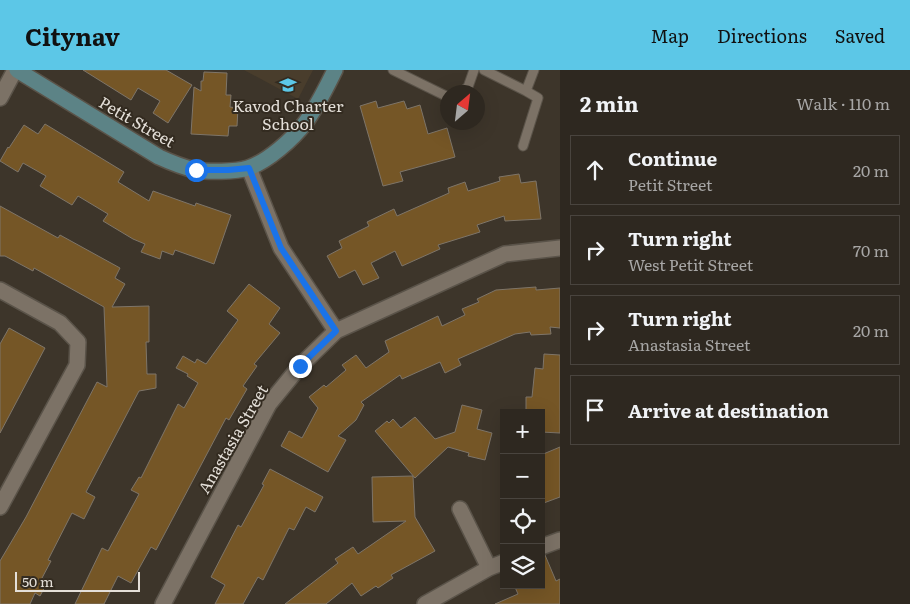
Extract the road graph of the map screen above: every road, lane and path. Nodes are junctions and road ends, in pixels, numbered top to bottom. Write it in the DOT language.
graph roads {
  1 [pos="16,70"];
  2 [pos="335,70"];
  3 [pos="393,70"];
  4 [pos="474,70"];
  5 [pos="484,70"];
  6 [pos="534,70"];
  7 [pos="469,85"];
  8 [pos="526,92"];
  9 [pos="440,93"];
  10 [pos="0,98"];
  11 [pos="524,146"];
  12 [pos="249,168"];
  13 [pos="560,248"];
  14 [pos="0,290"];
  15 [pos="336,331"];
  16 [pos="0,507"];
  17 [pos="460,509"];
  18 [pos="560,540"];
  19 [pos="545,546"];
  20 [pos="500,564"];
  21 [pos="489,568"];
  22 [pos="163,604"];
  23 [pos="425,604"];
  1 -- 10 [label="street"];
  1 -- 12 [label="street, Petit Street"];
  2 -- 12 [label="street"];
  3 -- 9 [label="lane"];
  4 -- 7 [label="lane"];
  5 -- 8 [label="lane"];
  6 -- 8 [label="lane"];
  8 -- 11 [label="lane"];
  12 -- 15 [label="street"];
  13 -- 15 [label="street, Anastasia Street"];
  14 -- 16 [label="street"];
  15 -- 22 [label="street, Anastasia Street"];
  17 -- 21 [label="street"];
  18 -- 19 [label="street"];
  20 -- 21 [label="street"];
  21 -- 23 [label="street"];
}
